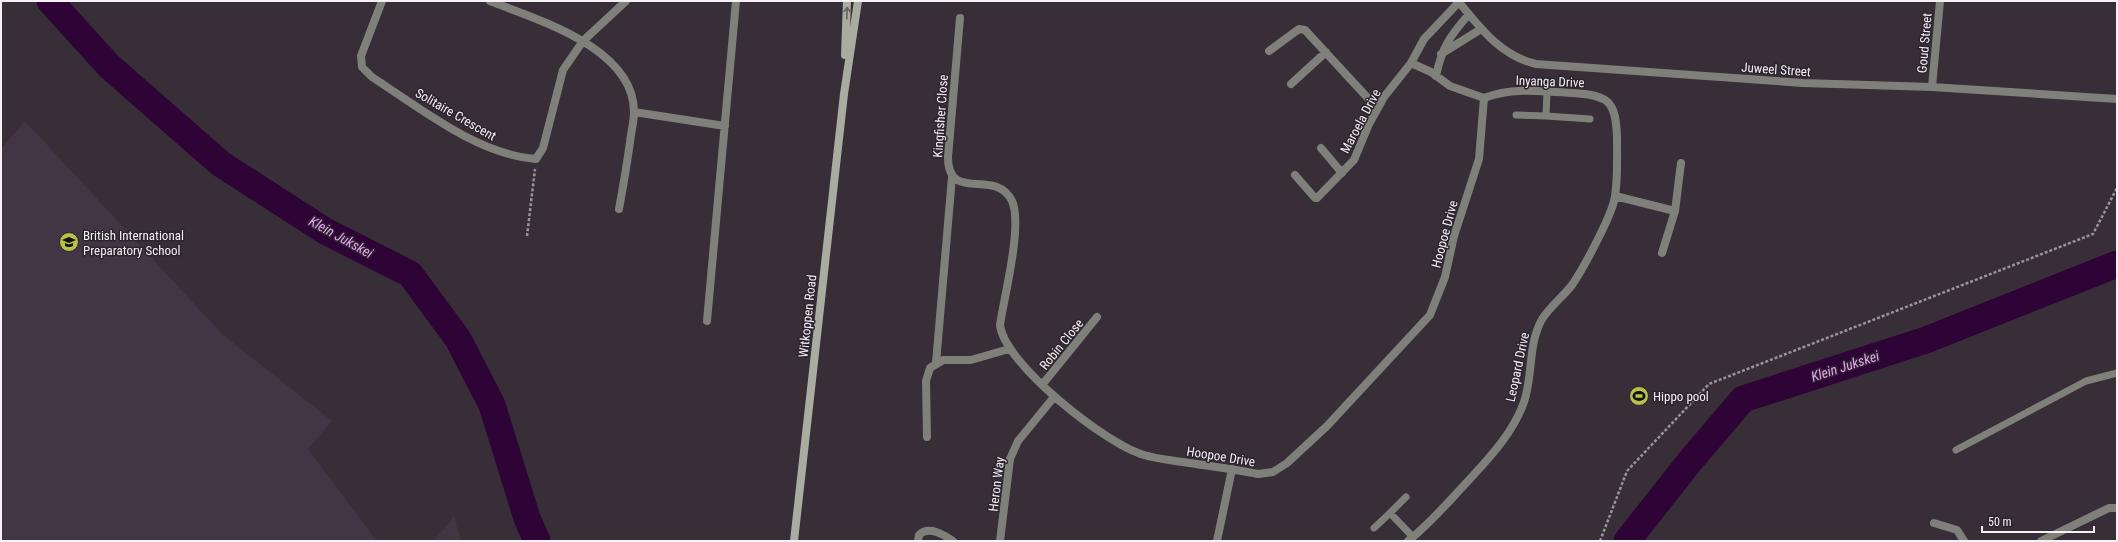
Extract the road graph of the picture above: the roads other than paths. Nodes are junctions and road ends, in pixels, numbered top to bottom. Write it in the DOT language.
graph roads {
  1 [pos="382,1"];
  2 [pos="490,1"];
  3 [pos="626,1"];
  4 [pos="736,1"];
  5 [pos="847,1"];
  6 [pos="858,1"];
  7 [pos="1940,1"];
  8 [pos="1458,2"];
  9 [pos="499,3"];
  10 [pos="1469,14"];
  11 [pos="960,18"];
  12 [pos="1481,29"];
  13 [pos="583,41"];
  14 [pos="1269,51"];
  15 [pos="1326,52"];
  16 [pos="1440,54"];
  17 [pos="1411,63"];
  18 [pos="1436,76"];
  19 [pos="1291,84"];
  20 [pos="1932,87"];
  21 [pos="1547,92"];
  22 [pos="844,94"];
  23 [pos="1484,98"];
  24 [pos="2117,99"];
  25 [pos="1613,107"];
  26 [pos="1377,108"];
  27 [pos="634,112"];
  28 [pos="1516,115"];
  29 [pos="1546,116"];
  30 [pos="1590,119"];
  31 [pos="725,126"];
  32 [pos="1321,148"];
  33 [pos="1681,164"];
  34 [pos="1342,173"];
  35 [pos="1295,175"];
  36 [pos="952,177"];
  37 [pos="1615,196"];
  38 [pos="619,209"];
  39 [pos="1675,211"];
  40 [pos="1662,253"];
  41 [pos="1098,318"];
  42 [pos="707,321"];
  43 [pos="1009,349"];
  44 [pos="936,363"];
  45 [pos="2117,373"];
  46 [pos="1042,385"];
  47 [pos="1054,397"];
  48 [pos="927,437"];
  49 [pos="1956,450"];
  50 [pos="1232,469"];
  51 [pos="1406,497"];
  52 [pos="2117,508"];
  53 [pos="1390,513"];
  54 [pos="1934,523"];
  55 [pos="1374,528"];
  56 [pos="1411,539"];
  57 [pos="794,541"];
  58 [pos="918,541"];
  59 [pos="953,541"];
  60 [pos="1000,541"];
  61 [pos="1217,541"];
  62 [pos="1964,541"];
  63 [pos="2041,541"];
  1 -- 13 [label="street, Solitaire Crescent"];
  2 -- 9 [label="street"];
  3 -- 13 [label="street"];
  4 -- 31 [label="street"];
  22 -- 5 [label="main road, Witkoppen Road, one-way"];
  6 -- 22 [label="main road, Witkoppen Road"];
  7 -- 20 [label="street, Goud Street"];
  8 -- 10 [label="street, Juweel Street"];
  8 -- 17 [label="street, Maroela Drive"];
  9 -- 13 [label="street"];
  10 -- 12 [label="street, Juweel Street"];
  10 -- 16 [label="street"];
  11 -- 36 [label="street, Kingfisher Close"];
  12 -- 16 [label="street"];
  12 -- 20 [label="street, Juweel Street"];
  13 -- 27 [label="street"];
  14 -- 15 [label="street"];
  15 -- 19 [label="street"];
  15 -- 26 [label="street"];
  16 -- 18 [label="street"];
  17 -- 18 [label="street"];
  17 -- 26 [label="street, Maroela Drive"];
  18 -- 23 [label="street"];
  20 -- 24 [label="street, Juweel Street"];
  21 -- 23 [label="street, Inyanga Drive"];
  21 -- 25 [label="street, Inyanga Drive"];
  21 -- 29 [label="lane"];
  22 -- 57 [label="main road, Witkoppen Road"];
  23 -- 50 [label="street, Hoopoe Drive"];
  25 -- 37 [label="street, Leopard Drive"];
  26 -- 34 [label="street, Maroela Drive"];
  27 -- 31 [label="street"];
  27 -- 38 [label="street"];
  28 -- 29 [label="lane"];
  29 -- 30 [label="lane"];
  31 -- 42 [label="street"];
  32 -- 34 [label="street"];
  33 -- 39 [label="street"];
  34 -- 35 [label="street, Maroela Drive"];
  36 -- 43 [label="street, Hoopoe Drive"];
  36 -- 44 [label="street, Kingfisher Close"];
  37 -- 39 [label="street"];
  37 -- 56 [label="street, Leopard Drive"];
  39 -- 40 [label="street"];
  41 -- 46 [label="street, Robin Close"];
  43 -- 44 [label="street"];
  43 -- 46 [label="street, Hoopoe Drive"];
  44 -- 48 [label="street"];
  45 -- 49 [label="lane"];
  46 -- 47 [label="street, Hoopoe Drive"];
  47 -- 50 [label="street, Hoopoe Drive"];
  47 -- 60 [label="street, Heron Way"];
  50 -- 61 [label="street"];
  51 -- 53 [label="lane"];
  52 -- 63 [label="street"];
  53 -- 55 [label="lane"];
  53 -- 56 [label="lane"];
  54 -- 62 [label="street"];
  58 -- 59 [label="street"];
}
